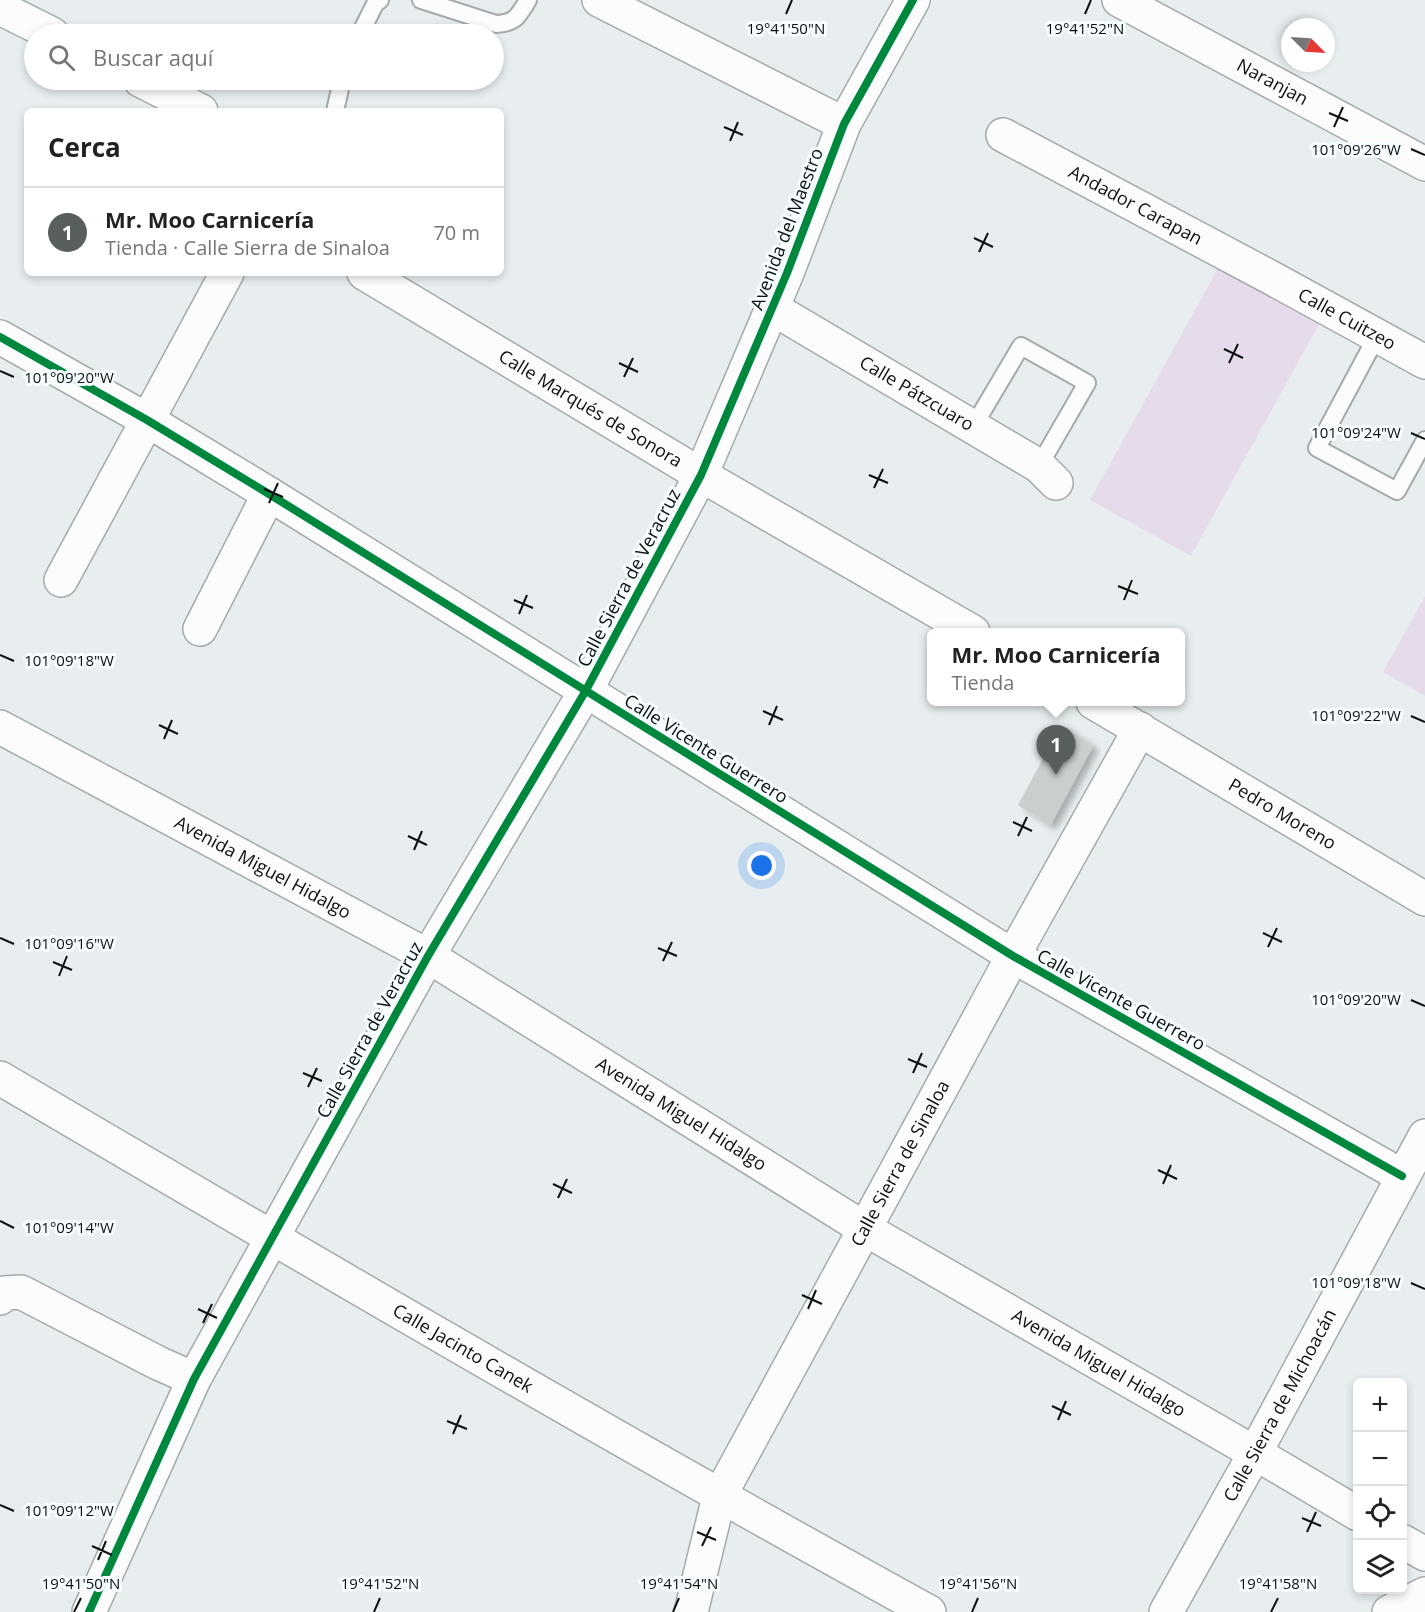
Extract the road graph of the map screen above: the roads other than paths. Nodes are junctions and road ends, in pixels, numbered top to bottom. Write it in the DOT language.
graph roads {
  1 [pos="380,0"];
  2 [pos="421,0"];
  3 [pos="528,0"];
  4 [pos="599,0"];
  5 [pos="913,0"];
  6 [pos="1119,0"];
  7 [pos="0,8"];
  8 [pos="32,24"];
  9 [pos="365,24"];
  10 [pos="160,90"];
  11 [pos="340,90"];
  12 [pos="195,108"];
  13 [pos="336,108"];
  14 [pos="844,124"];
  15 [pos="1003,135"];
  16 [pos="1425,164"];
  17 [pos="225,276"];
  18 [pos="369,276"];
  19 [pos="1268,276"];
  20 [pos="772,308"];
  21 [pos="1377,336"];
  22 [pos="0,337"];
  23 [pos="1425,362"];
  24 [pos="147,420"];
  25 [pos="973,427"];
  26 [pos="1425,440"];
  27 [pos="1047,475"];
  28 [pos="701,476"];
  29 [pos="269,494"];
  30 [pos="62,580"];
  31 [pos="964,628"];
  32 [pos="200,629"];
  33 [pos="585,692"];
  34 [pos="1100,706"];
  35 [pos="0,728"];
  36 [pos="1140,729"];
  37 [pos="1425,899"];
  38 [pos="428,956"];
  39 [pos="1013,956"];
  40 [pos="0,1078"];
  41 [pos="1425,1136"];
  42 [pos="1402,1176"];
  43 [pos="865,1229"];
  44 [pos="272,1238"];
  45 [pos="0,1298"];
  46 [pos="194,1379"];
  47 [pos="1255,1453"];
  48 [pos="719,1497"];
  49 [pos="1353,1511"];
  50 [pos="1407,1544"];
  51 [pos="1425,1554"];
  52 [pos="1425,1594"];
  53 [pos="89,1612"];
  54 [pos="691,1612"];
  55 [pos="928,1612"];
  56 [pos="1166,1612"];
  57 [pos="1389,1612"];
  1 -- 9 [label="lane"];
  2 -- 3 [label="lane"];
  4 -- 14 [label="street"];
  5 -- 14 [label="street, Avenida del Maestro"];
  6 -- 16 [label="street, Naranjan"];
  7 -- 8 [label="street"];
  10 -- 12 [label="street"];
  11 -- 13 [label="lane"];
  14 -- 20 [label="street, Avenida del Maestro"];
  15 -- 19 [label="street, Andador Carapan"];
  17 -- 24 [label="street"];
  18 -- 28 [label="street, Calle Marqués de Sonora"];
  19 -- 21 [label="street, Calle Cuitzeo"];
  20 -- 25 [label="street, Calle Pátzcuaro"];
  20 -- 28 [label="street, Avenida del Maestro"];
  21 -- 23 [label="street, Calle Cuitzeo"];
  21 -- 26 [label="lane"];
  22 -- 24 [label="street, Calle Vicente Guerrero"];
  24 -- 29 [label="street, Calle Vicente Guerrero"];
  24 -- 30 [label="street"];
  25 -- 27 [label="street, Calle Pátzcuaro"];
  25 -- 27 [label="lane"];
  28 -- 31 [label="street, Calle Marqués de Sonora"];
  28 -- 33 [label="street, Calle Sierra de Veracruz"];
  29 -- 32 [label="street"];
  29 -- 33 [label="street, Calle Vicente Guerrero"];
  33 -- 38 [label="street, Calle Sierra de Veracruz"];
  33 -- 39 [label="street, Calle Vicente Guerrero"];
  34 -- 36 [label="street"];
  35 -- 38 [label="street, Avenida Miguel Hidalgo"];
  36 -- 37 [label="street, Pedro Moreno"];
  36 -- 39 [label="street, Calle Sierra de Sinaloa"];
  38 -- 43 [label="street, Avenida Miguel Hidalgo"];
  38 -- 44 [label="street, Calle Sierra de Veracruz"];
  39 -- 42 [label="street, Calle Vicente Guerrero"];
  39 -- 43 [label="street, Calle Sierra de Sinaloa"];
  40 -- 44 [label="street, Calle Jacinto Canek"];
  41 -- 42 [label="street, Calle Sierra de Michoacán"];
  42 -- 47 [label="street, Calle Sierra de Michoacán"];
  43 -- 47 [label="street, Avenida Miguel Hidalgo"];
  43 -- 48 [label="street, Calle Sierra de Sinaloa"];
  44 -- 46 [label="street, Calle Sierra de Veracruz"];
  44 -- 48 [label="street, Calle Jacinto Canek"];
  45 -- 46 [label="street"];
  46 -- 53 [label="street, Calle Sierra de Veracruz"];
  47 -- 49 [label="street, Avenida Miguel Hidalgo"];
  47 -- 56 [label="street, Calle Sierra de Michoacán"];
  48 -- 54 [label="street, Calle Sierra de Sinaloa"];
  48 -- 55 [label="street, Calle Jacinto Canek"];
  50 -- 51 [label="street"];
  52 -- 57 [label="street"];
}
